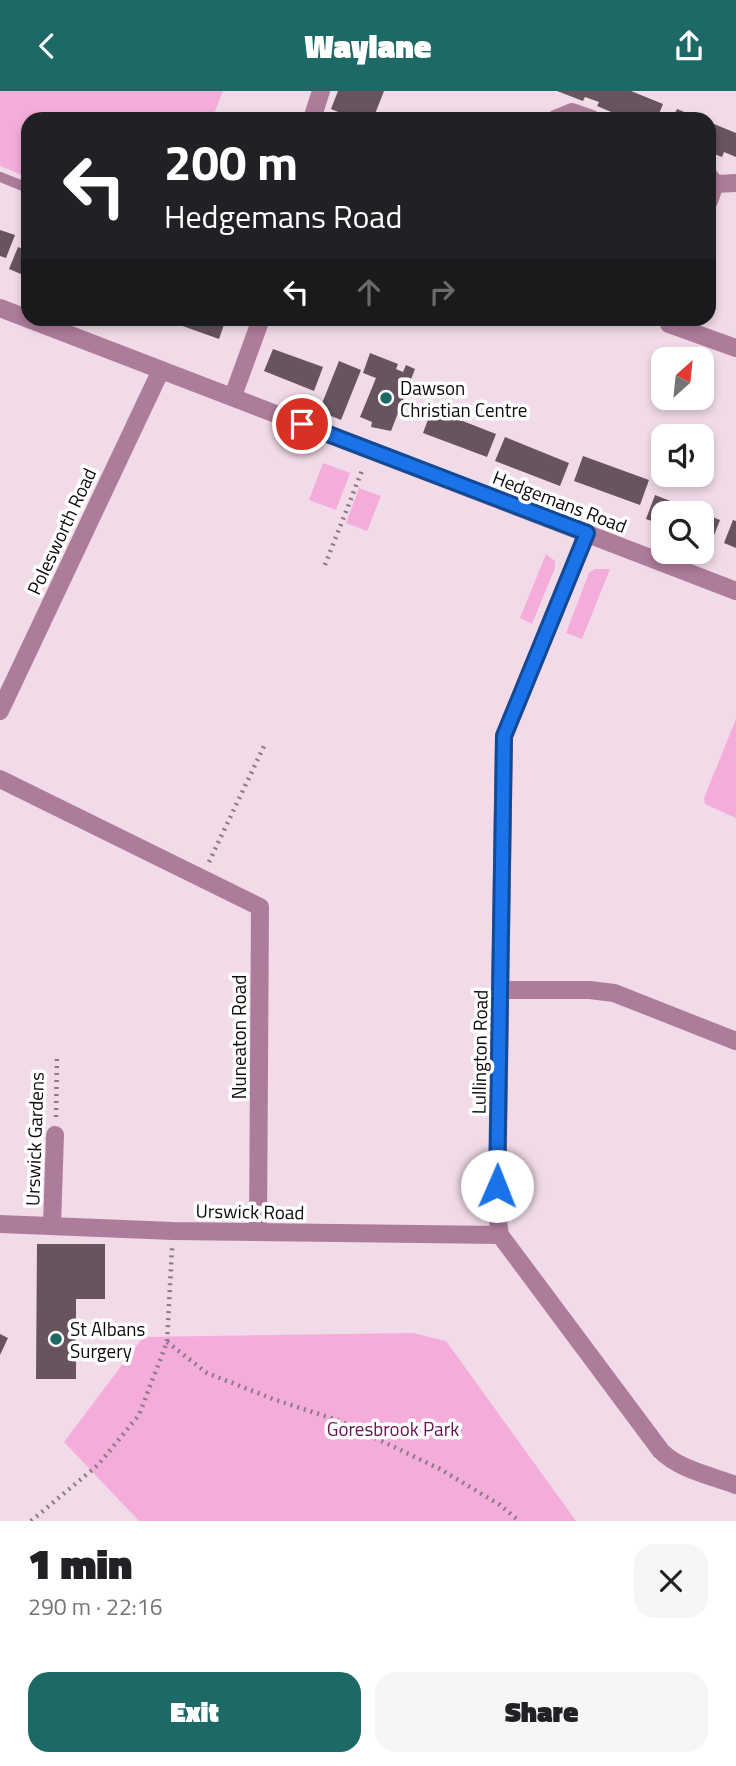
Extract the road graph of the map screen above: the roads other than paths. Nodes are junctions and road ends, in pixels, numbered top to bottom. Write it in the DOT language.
graph roads {
  1 [pos="321,91"];
  2 [pos="314,112"];
  3 [pos="0,177"];
  4 [pos="736,183"];
  5 [pos="21,185"];
  6 [pos="716,186"];
  7 [pos="0,308"];
  8 [pos="21,316"];
  9 [pos="47,326"];
  10 [pos="258,326"];
  11 [pos="675,326"];
  12 [pos="736,348"];
  13 [pos="160,369"];
  14 [pos="233,396"];
  15 [pos="587,533"];
  16 [pos="736,591"];
  17 [pos="0,711"];
  18 [pos="0,779"];
  19 [pos="502,990"];
  20 [pos="736,1041"];
  21 [pos="55,1135"];
  22 [pos="0,1224"];
  23 [pos="52,1225"];
  24 [pos="258,1232"];
  25 [pos="500,1235"];
  26 [pos="736,1485"];
  1 -- 2 [label="street"];
  3 -- 5 [label="lane"];
  4 -- 6 [label="street"];
  7 -- 8 [label="street, Hedgemans Road"];
  9 -- 13 [label="street, Hedgemans Road"];
  10 -- 14 [label="street"];
  11 -- 12 [label="street"];
  13 -- 14 [label="street, Hedgemans Road"];
  13 -- 17 [label="street, Polesworth Road"];
  14 -- 15 [label="street, Hedgemans Road"];
  15 -- 16 [label="street, Hedgemans Road"];
  15 -- 19 [label="street, Lullington Road"];
  18 -- 24 [label="street, Nuneaton Road"];
  19 -- 20 [label="street"];
  19 -- 25 [label="street, Lullington Road"];
  21 -- 23 [label="street, Urswick Gardens"];
  22 -- 23 [label="street, Urswick Road"];
  23 -- 24 [label="street, Urswick Road"];
  24 -- 25 [label="street, Urswick Road"];
  25 -- 26 [label="street"];
}
